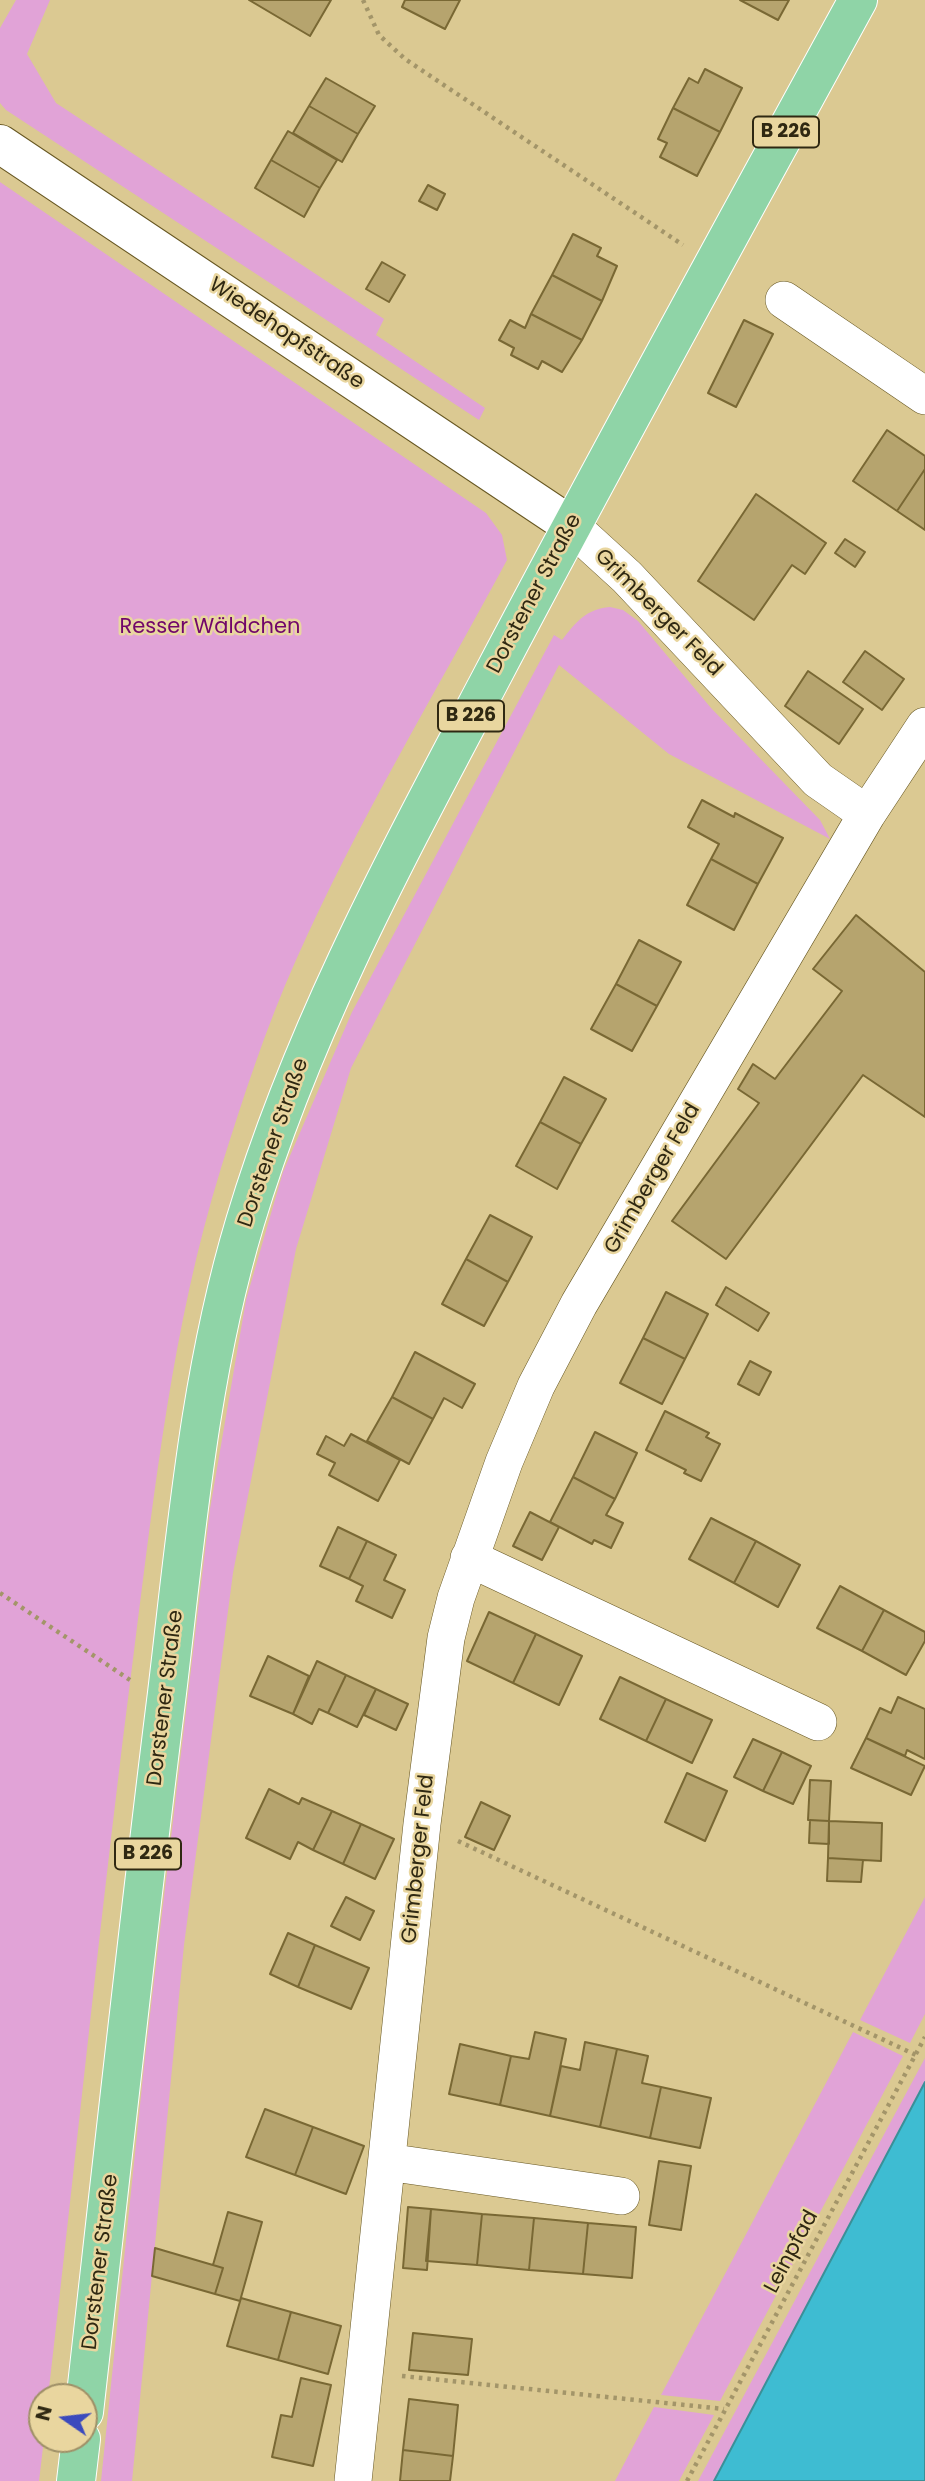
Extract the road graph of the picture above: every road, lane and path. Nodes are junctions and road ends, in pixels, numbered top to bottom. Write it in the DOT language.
graph roads {
  1 [pos="363,0"];
  2 [pos="858,0"];
  3 [pos="0,144"];
  4 [pos="713,264"];
  5 [pos="784,300"];
  6 [pos="925,396"];
  7 [pos="570,526"];
  8 [pos="925,726"];
  9 [pos="867,814"];
  10 [pos="468,1559"];
  11 [pos="0,1594"];
  12 [pos="166,1704"];
  13 [pos="818,1722"];
  14 [pos="422,1824"];
  15 [pos="925,2038"];
  16 [pos="915,2055"];
  17 [pos="387,2162"];
  18 [pos="621,2196"];
  19 [pos="364,2372"];
  20 [pos="87,2383"];
  21 [pos="724,2409"];
  22 [pos="79,2453"];
  23 [pos="76,2481"];
  24 [pos="353,2481"];
  25 [pos="687,2481"];
  1 -- 4 [label="path"];
  2 -- 4 [label="main road, Dorstener Straße / B 226"];
  3 -- 7 [label="main road, Wiedehopfstraße"];
  4 -- 7 [label="main road, Dorstener Straße / B 226"];
  5 -- 6 [label="street"];
  7 -- 9 [label="street, Grimberger Feld"];
  7 -- 12 [label="main road, Dorstener Straße / B 226"];
  8 -- 9 [label="street, Grimberger Feld"];
  9 -- 10 [label="street, Grimberger Feld"];
  10 -- 13 [label="street"];
  10 -- 14 [label="street, Grimberger Feld"];
  11 -- 12 [label="path"];
  12 -- 20 [label="main road, Dorstener Straße / B 226"];
  14 -- 16 [label="path"];
  14 -- 17 [label="street, Grimberger Feld"];
  15 -- 16 [label="path, Leinpfad"];
  16 -- 21 [label="path, Leinpfad"];
  17 -- 18 [label="street"];
  17 -- 19 [label="street, Grimberger Feld"];
  19 -- 21 [label="path"];
  19 -- 24 [label="street, Grimberger Feld"];
  21 -- 25 [label="path, Leinpfad"];
  22 -- 23 [label="main road"];
}
